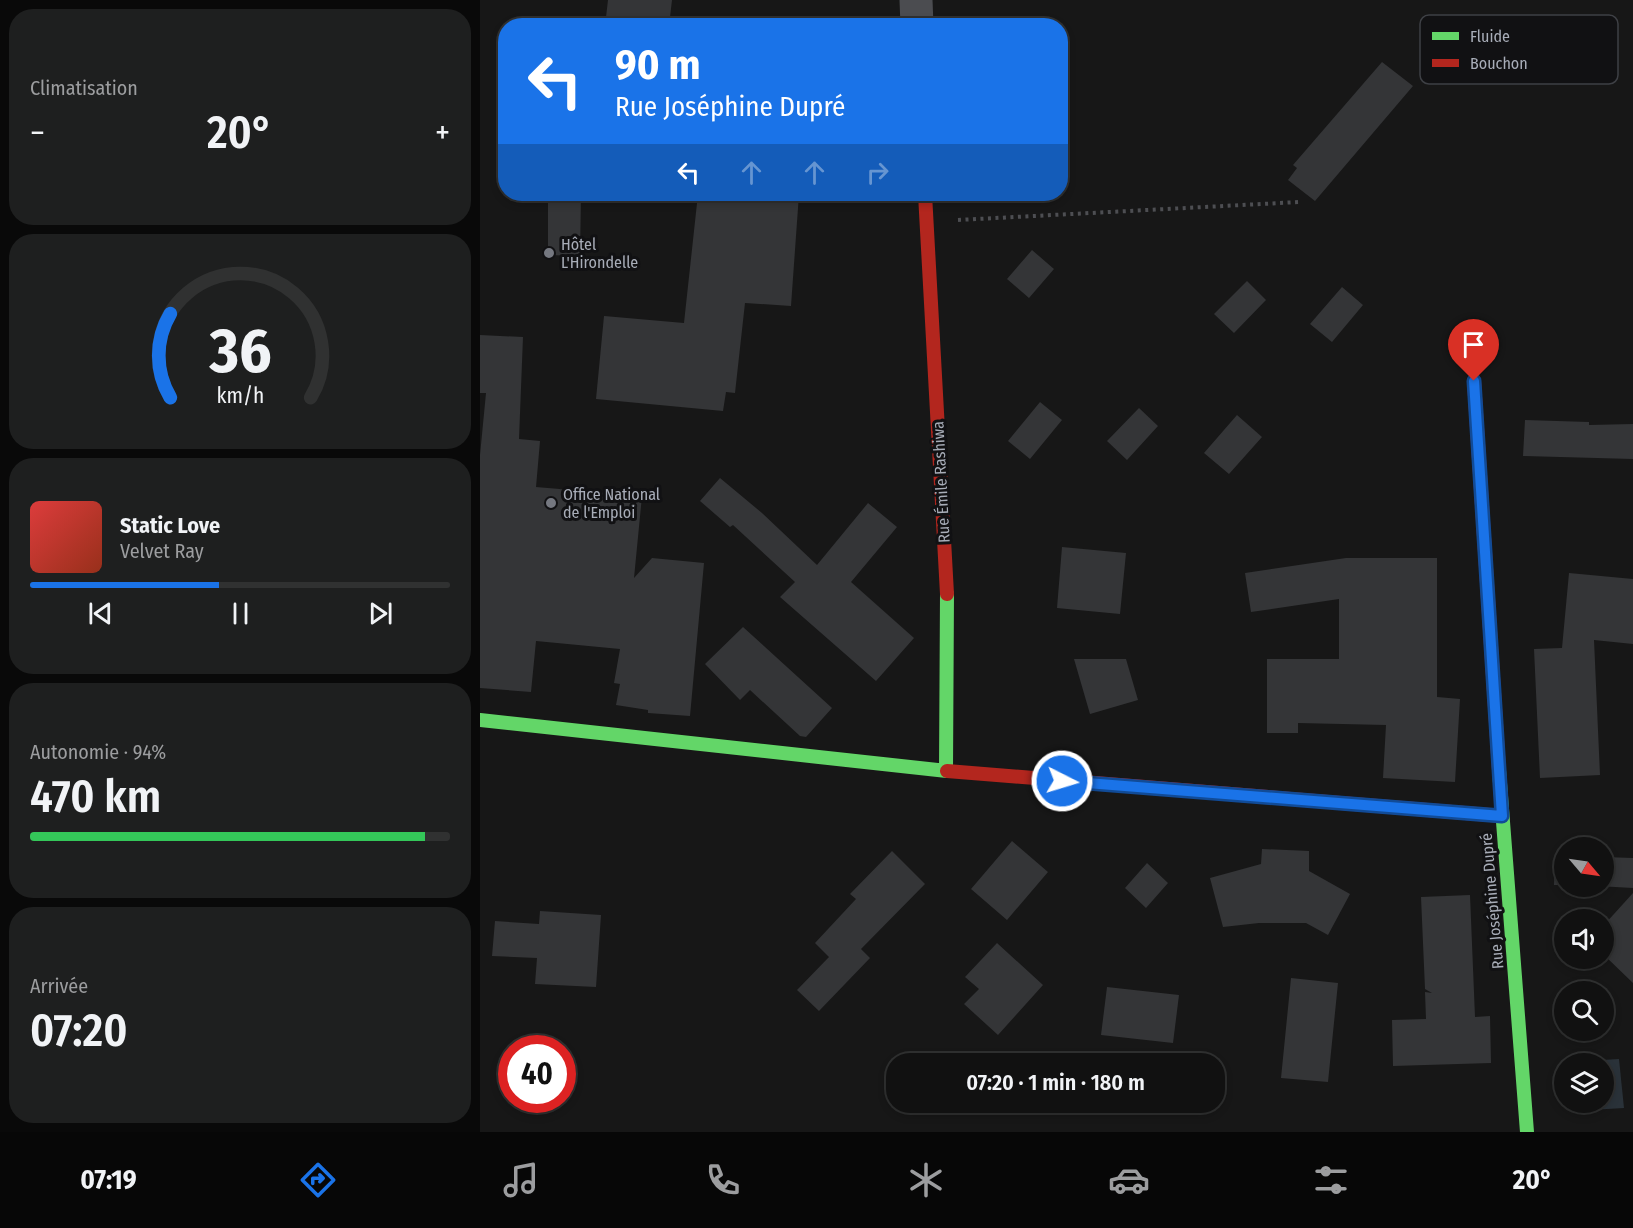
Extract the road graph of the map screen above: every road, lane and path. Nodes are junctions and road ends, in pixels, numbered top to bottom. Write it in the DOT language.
graph roads {
  1 [pos="916,0"];
  2 [pos="917,18"];
  3 [pos="926,201"];
  4 [pos="1299,202"];
  5 [pos="927,222"];
  6 [pos="1474,381"];
  7 [pos="480,720"];
  8 [pos="946,771"];
  9 [pos="1502,816"];
  10 [pos="1527,1132"];
  1 -- 2 [label="street"];
  3 -- 5 [label="street, Rue Émile Rashiwa"];
  4 -- 5 [label="path"];
  5 -- 8 [label="street, Rue Émile Rashiwa"];
  6 -- 9 [label="street, Rue Joséphine Dupré"];
  7 -- 8 [label="street"];
  8 -- 9 [label="street"];
  9 -- 10 [label="street, Rue Joséphine Dupré"];
}
